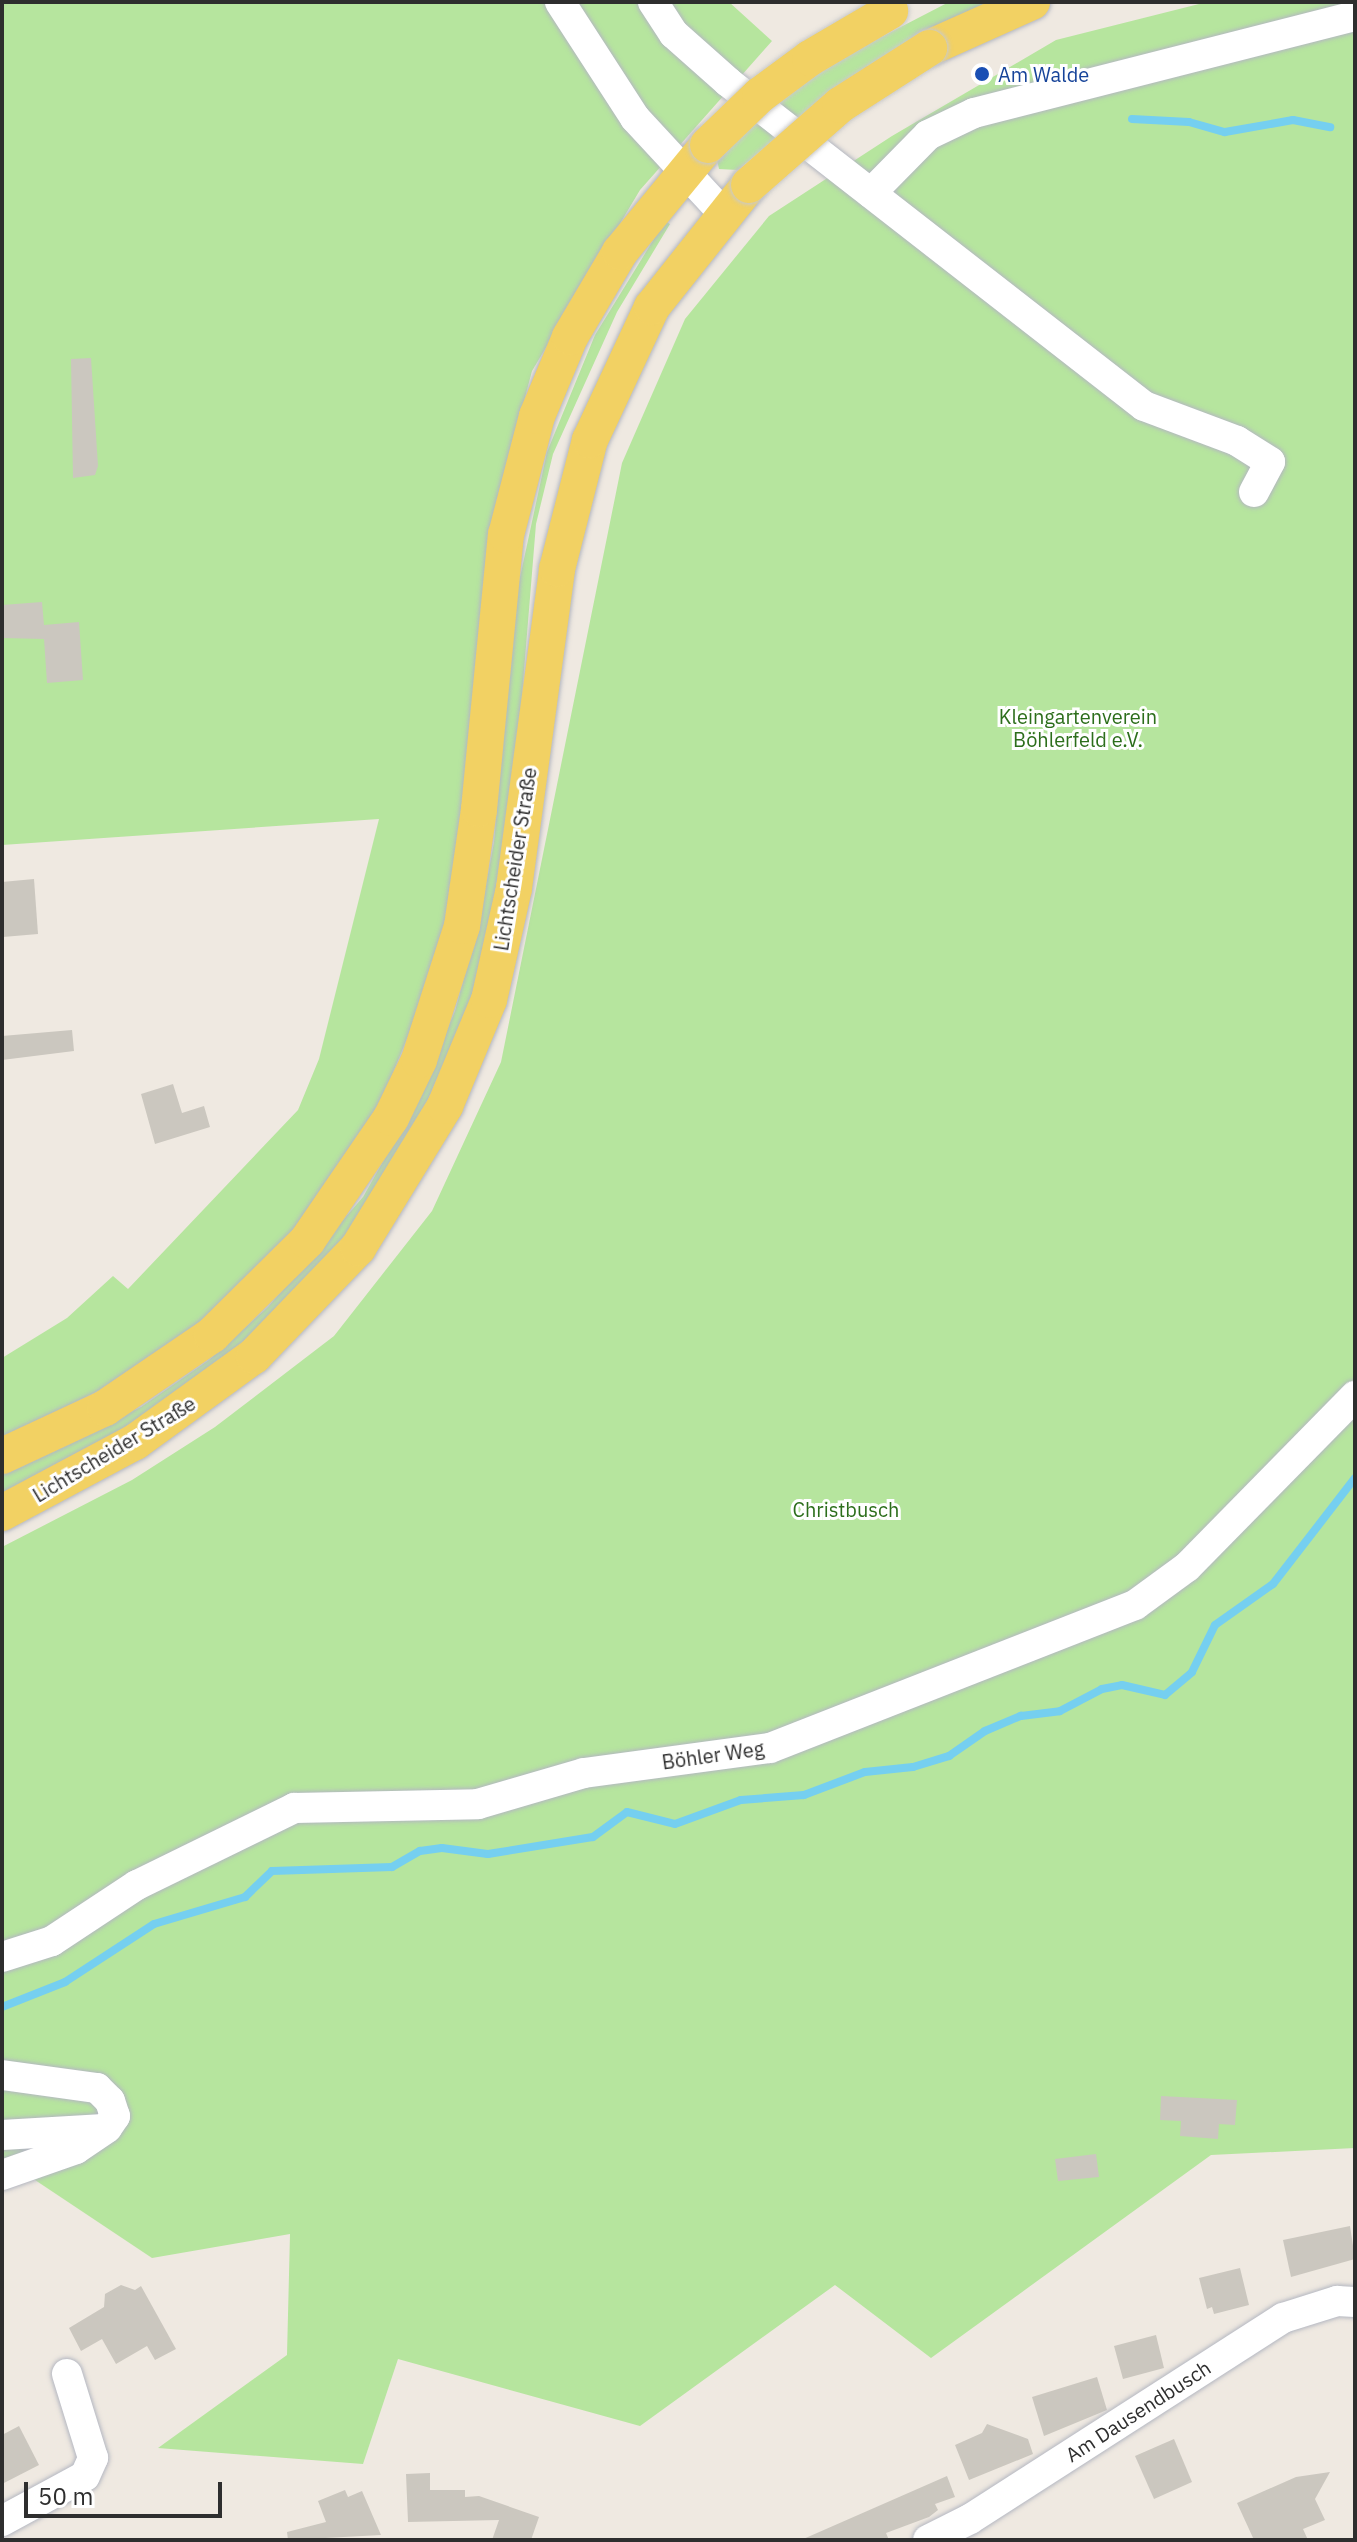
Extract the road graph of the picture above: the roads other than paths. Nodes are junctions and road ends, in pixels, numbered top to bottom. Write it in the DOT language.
graph roads {
  1 [pos="560,2"];
  2 [pos="653,2"];
  3 [pos="1032,2"];
  4 [pos="898,6"];
  5 [pos="1355,16"];
  6 [pos="696,157"];
  7 [pos="871,193"];
  8 [pos="723,213"];
  9 [pos="1254,492"];
  10 [pos="1355,1396"];
  11 [pos="2,1456"];
  12 [pos="2,1513"];
  13 [pos="2,1957"];
  14 [pos="2,2075"];
  15 [pos="107,2128"];
  16 [pos="2,2135"];
  17 [pos="2,2175"];
  18 [pos="1355,2302"];
  19 [pos="67,2374"];
  20 [pos="2,2521"];
  21 [pos="928,2540"];
  1 -- 6 [label="street"];
  2 -- 7 [label="street"];
  3 -- 8 [label="main road, Lichtscheider Straße, bridge"];
  4 -- 6 [label="main road, Lichtscheider Straße, bridge"];
  5 -- 7 [label="street"];
  6 -- 8 [label="street"];
  6 -- 11 [label="main road, Lichtscheider Straße"];
  7 -- 9 [label="street"];
  8 -- 12 [label="main road, Lichtscheider Straße"];
  10 -- 13 [label="street, Böhler Weg"];
  14 -- 15 [label="street"];
  15 -- 16 [label="street"];
  15 -- 17 [label="street"];
  18 -- 21 [label="street, Am Dausendbusch"];
  19 -- 20 [label="street"];
}
